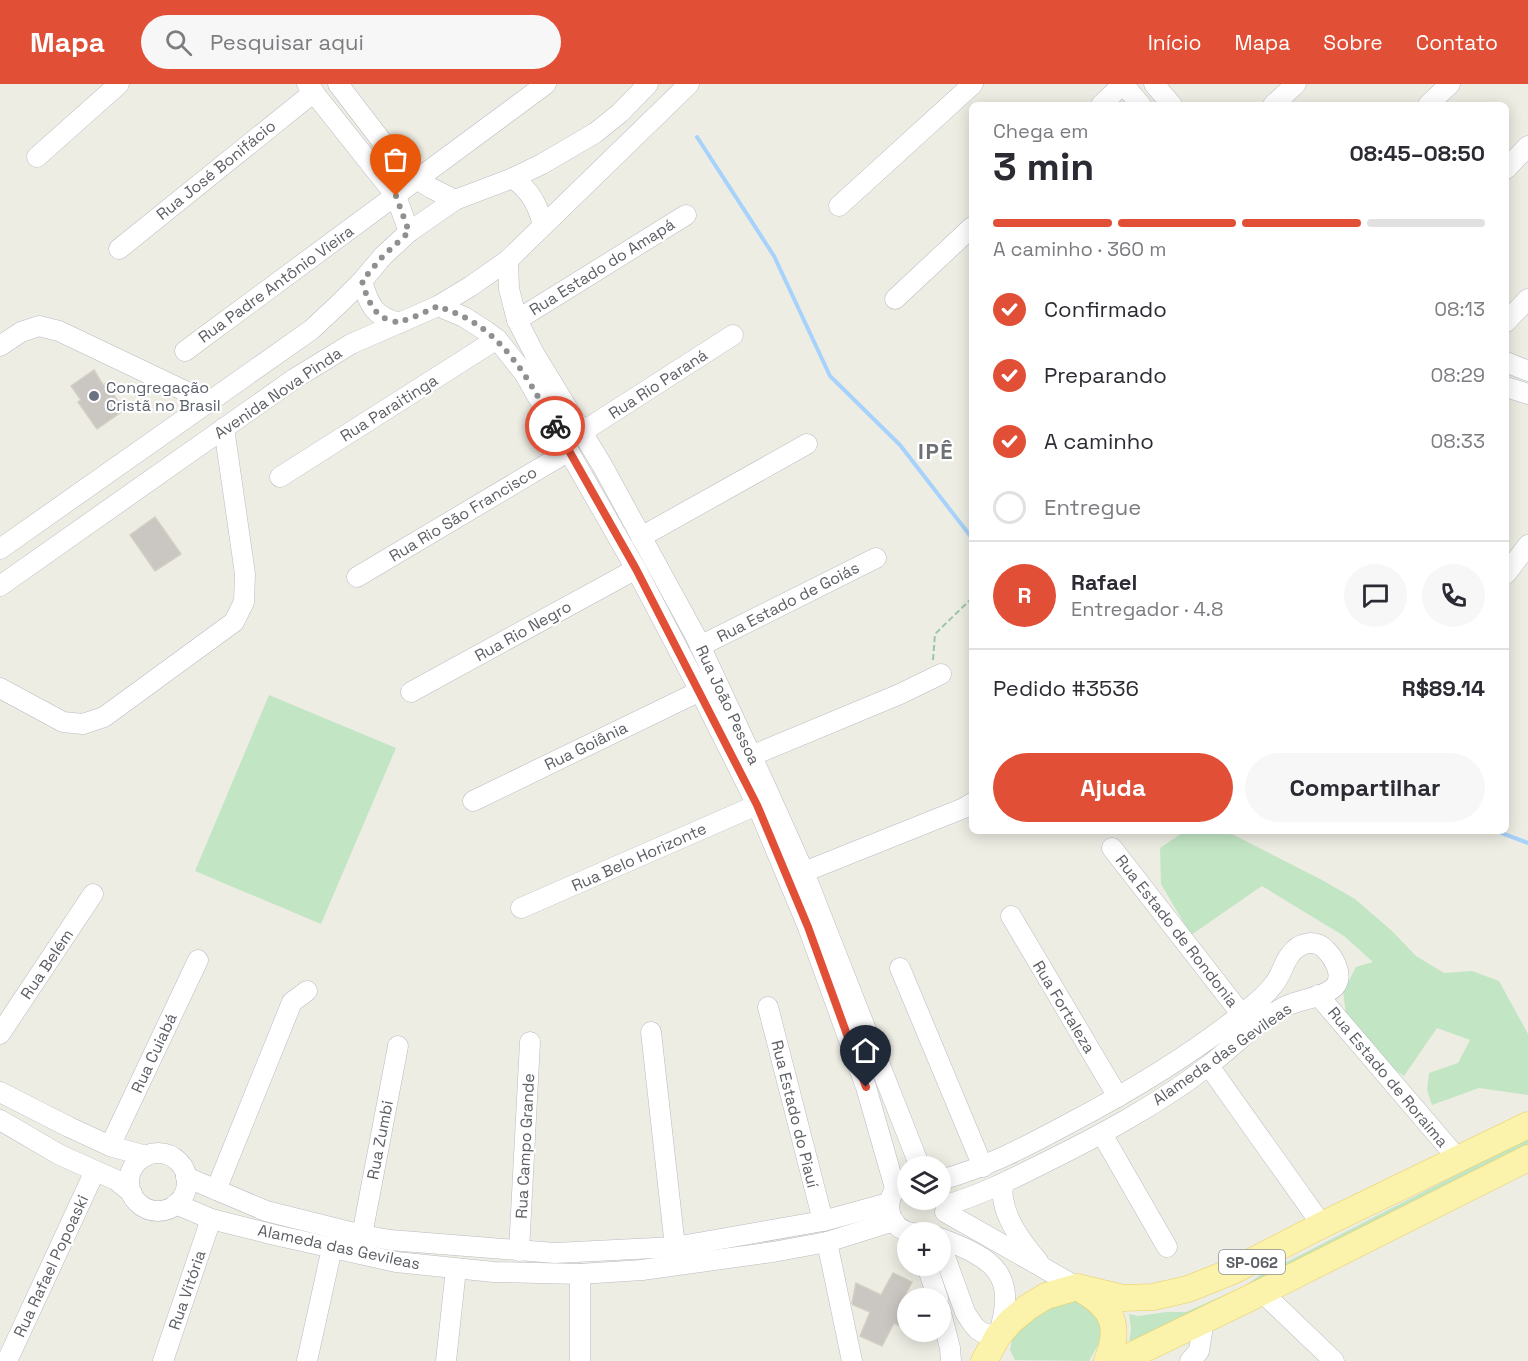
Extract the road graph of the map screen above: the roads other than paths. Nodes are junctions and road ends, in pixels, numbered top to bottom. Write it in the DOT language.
graph roads {
  1 [pos="118,84"];
  2 [pos="338,84"];
  3 [pos="546,84"];
  4 [pos="648,84"];
  5 [pos="689,84"];
  6 [pos="973,84"];
  7 [pos="1123,84"];
  8 [pos="1154,84"];
  9 [pos="1296,84"];
  10 [pos="1450,84"];
  11 [pos="311,88"];
  12 [pos="1104,102"];
  13 [pos="1138,102"];
  14 [pos="1169,102"];
  15 [pos="1276,102"];
  16 [pos="1431,102"];
  17 [pos="1528,146"];
  18 [pos="37,157"];
  19 [pos="1509,166"];
  20 [pos="513,178"];
  21 [pos="417,179"];
  22 [pos="396,196"];
  23 [pos="455,200"];
  24 [pos="839,206"];
  25 [pos="686,215"];
  26 [pos="543,225"];
  27 [pos="969,230"];
  28 [pos="409,232"];
  29 [pos="119,249"];
  30 [pos="508,260"];
  31 [pos="362,281"];
  32 [pos="895,299"];
  33 [pos="1528,299"];
  34 [pos="438,306"];
  35 [pos="1509,319"];
  36 [pos="518,320"];
  37 [pos="400,322"];
  38 [pos="734,335"];
  39 [pos="497,339"];
  40 [pos="0,346"];
  41 [pos="185,351"];
  42 [pos="1509,363"];
  43 [pos="1528,371"];
  44 [pos="208,402"];
  45 [pos="224,428"];
  46 [pos="582,432"];
  47 [pos="807,444"];
  48 [pos="568,451"];
  49 [pos="280,477"];
  50 [pos="641,537"];
  51 [pos="1528,545"];
  52 [pos="0,549"];
  53 [pos="876,558"];
  54 [pos="636,569"];
  55 [pos="1509,570"];
  56 [pos="357,577"];
  57 [pos="0,586"];
  58 [pos="700,646"];
  59 [pos="940,674"];
  60 [pos="0,688"];
  61 [pos="700,691"];
  62 [pos="411,692"];
  63 [pos="751,756"];
  64 [pos="473,801"];
  65 [pos="757,805"];
  66 [pos="969,805"];
  67 [pos="1112,848"];
  68 [pos="804,873"];
  69 [pos="93,894"];
  70 [pos="521,908"];
  71 [pos="1011,916"];
  72 [pos="198,960"];
  73 [pos="900,968"];
  74 [pos="307,991"];
  75 [pos="1318,995"];
  76 [pos="768,1007"];
  77 [pos="1242,1015"];
  78 [pos="651,1032"];
  79 [pos="0,1034"];
  80 [pos="530,1042"];
  81 [pos="398,1046"];
  82 [pos="1209,1066"];
  83 [pos="0,1092"];
  84 [pos="1118,1097"];
  85 [pos="0,1120"];
  86 [pos="1528,1125"];
  87 [pos="1102,1134"];
  88 [pos="110,1146"];
  89 [pos="146,1156"];
  90 [pos="916,1156"];
  91 [pos="1528,1158"];
  92 [pos="1458,1160"];
  93 [pos="983,1167"];
  94 [pos="95,1171"];
  95 [pos="186,1177"];
  96 [pos="951,1177"];
  97 [pos="1003,1183"];
  98 [pos="216,1190"];
  99 [pos="132,1193"];
  100 [pos="896,1198"];
  101 [pos="951,1201"];
  102 [pos="176,1204"];
  103 [pos="951,1207"];
  104 [pos="211,1219"];
  105 [pos="823,1221"];
  106 [pos="899,1222"];
  107 [pos="1323,1226"];
  108 [pos="362,1235"];
  109 [pos="827,1242"];
  110 [pos="951,1243"];
  111 [pos="675,1247"];
  112 [pos="332,1248"];
  113 [pos="1167,1248"];
  114 [pos="519,1251"];
  115 [pos="1043,1268"];
  116 [pos="456,1269"];
  117 [pos="580,1274"];
  118 [pos="948,1276"];
  119 [pos="1077,1287"];
  120 [pos="1262,1292"];
  121 [pos="1204,1320"];
  122 [pos="998,1336"];
  123 [pos="948,1342"];
  124 [pos="7,1361"];
  125 [pos="163,1361"];
  126 [pos="307,1361"];
  127 [pos="446,1361"];
  128 [pos="580,1361"];
  129 [pos="852,1361"];
  130 [pos="951,1361"];
  131 [pos="984,1361"];
  132 [pos="1005,1361"];
  133 [pos="1107,1361"];
  134 [pos="1120,1361"];
  135 [pos="1190,1361"];
  136 [pos="1334,1361"];
  1 -- 18 [label="street"];
  2 -- 21 [label="street"];
  3 -- 21 [label="street, Rua Padre Antônio Vieira"];
  4 -- 20 [label="street, Avenida Nova Pinda"];
  5 -- 26 [label="street, Avenida Nova Pinda"];
  6 -- 24 [label="street"];
  7 -- 12 [label="street"];
  7 -- 13 [label="street"];
  8 -- 14 [label="street"];
  9 -- 15 [label="street"];
  10 -- 16 [label="street"];
  11 -- 22 [label="street"];
  11 -- 29 [label="street, Rua José Bonifácio"];
  17 -- 19 [label="street"];
  20 -- 23 [label="street, Avenida Nova Pinda"];
  20 -- 26 [label="street"];
  21 -- 22 [label="street, Rua Padre Antônio Vieira"];
  21 -- 23 [label="street"];
  22 -- 28 [label="street"];
  22 -- 41 [label="street, Rua Padre Antônio Vieira"];
  23 -- 28 [label="street, Avenida Nova Pinda"];
  25 -- 36 [label="street, Rua Estado do Amapá"];
  26 -- 30 [label="street, Avenida Nova Pinda"];
  27 -- 32 [label="street"];
  28 -- 31 [label="street, Avenida Nova Pinda"];
  30 -- 34 [label="street, Avenida Nova Pinda"];
  30 -- 36 [label="street, Rua João Pessoa"];
  31 -- 37 [label="street"];
  31 -- 44 [label="street, Avenida Nova Pinda"];
  33 -- 35 [label="street"];
  34 -- 37 [label="street, Avenida Nova Pinda"];
  34 -- 39 [label="street, Rua João Pessoa"];
  36 -- 46 [label="street, Rua João Pessoa"];
  37 -- 45 [label="street, Avenida Nova Pinda"];
  38 -- 46 [label="street, Rua Rio Paraná"];
  39 -- 48 [label="street, Rua João Pessoa"];
  39 -- 49 [label="street, Rua Paraitinga"];
  40 -- 44 [label="street"];
  42 -- 43 [label="street"];
  44 -- 52 [label="street, Avenida Nova Pinda"];
  45 -- 57 [label="street, Avenida Nova Pinda"];
  45 -- 60 [label="street"];
  46 -- 50 [label="street, Rua João Pessoa"];
  47 -- 50 [label="street"];
  48 -- 54 [label="street, Rua João Pessoa"];
  48 -- 56 [label="street, Rua Rio São Francisco"];
  50 -- 58 [label="street, Rua João Pessoa"];
  51 -- 55 [label="street"];
  53 -- 58 [label="street, Rua Estado de Goiás"];
  54 -- 61 [label="street, Rua João Pessoa"];
  54 -- 62 [label="street, Rua Rio Negro"];
  58 -- 63 [label="street, Rua João Pessoa"];
  59 -- 63 [label="street"];
  61 -- 64 [label="street, Rua Goiânia"];
  61 -- 65 [label="street, Rua João Pessoa"];
  63 -- 68 [label="street, Rua João Pessoa"];
  65 -- 70 [label="street, Rua Belo Horizonte"];
  65 -- 100 [label="street, Rua João Pessoa"];
  66 -- 68 [label="street"];
  67 -- 77 [label="street, Rua Estado de Rondonia"];
  68 -- 90 [label="street, Rua João Pessoa"];
  69 -- 79 [label="street, Rua Belém"];
  71 -- 84 [label="street, Rua Fortaleza"];
  72 -- 88 [label="street, Rua Cuiabá"];
  73 -- 93 [label="street"];
  74 -- 98 [label="street"];
  75 -- 77 [label="street, Alameda das Gevileas"];
  75 -- 82 [label="street, Alameda das Gevileas"];
  75 -- 92 [label="street, Rua Estado de Roraima"];
  76 -- 105 [label="street, Rua Estado do Piauí"];
  77 -- 84 [label="street, Alameda das Gevileas"];
  78 -- 111 [label="street"];
  80 -- 114 [label="street, Rua Campo Grande"];
  81 -- 108 [label="street, Rua Zumbi"];
  82 -- 87 [label="street, Alameda das Gevileas"];
  82 -- 107 [label="street"];
  83 -- 88 [label="street"];
  84 -- 93 [label="street, Alameda das Gevileas"];
  85 -- 94 [label="street"];
  86 -- 92 [label="main road, SP-062"];
  87 -- 97 [label="street, Alameda das Gevileas"];
  87 -- 113 [label="street"];
  88 -- 89 [label="street"];
  89 -- 95 [label="street"];
  89 -- 99 [label="street"];
  91 -- 120 [label="main road, SP-062"];
  92 -- 107 [label="main road, SP-062"];
  93 -- 96 [label="street, Alameda das Gevileas"];
  94 -- 99 [label="street"];
  94 -- 124 [label="street, Rua Rafael Popoaski"];
  95 -- 98 [label="street, Alameda das Gevileas"];
  95 -- 102 [label="street"];
  97 -- 101 [label="street, Alameda das Gevileas"];
  97 -- 115 [label="street"];
  98 -- 108 [label="street, Alameda das Gevileas"];
  99 -- 102 [label="street"];
  100 -- 105 [label="street, Alameda das Gevileas"];
  100 -- 106 [label="street"];
  100 -- 109 [label="street, Alameda das Gevileas"];
  102 -- 104 [label="street, Alameda das Gevileas"];
  103 -- 115 [label="street"];
  104 -- 112 [label="street, Alameda das Gevileas"];
  104 -- 125 [label="street, Rua Vitória"];
  105 -- 111 [label="street, Alameda das Gevileas"];
  107 -- 119 [label="main road, SP-062"];
  108 -- 114 [label="street, Alameda das Gevileas"];
  109 -- 117 [label="street, Alameda das Gevileas"];
  109 -- 129 [label="street"];
  110 -- 122 [label="street"];
  111 -- 114 [label="street, Alameda das Gevileas"];
  112 -- 116 [label="street, Alameda das Gevileas"];
  112 -- 126 [label="street"];
  115 -- 119 [label="street"];
  116 -- 117 [label="street, Alameda das Gevileas"];
  116 -- 127 [label="street"];
  117 -- 128 [label="street"];
  118 -- 122 [label="street"];
  119 -- 122 [label="main road, SP-062"];
  119 -- 133 [label="main road"];
  120 -- 121 [label="main road, SP-062"];
  120 -- 136 [label="street"];
  121 -- 134 [label="main road, SP-062"];
  121 -- 135 [label="street"];
  122 -- 131 [label="main road, SP-062"];
  122 -- 132 [label="main road"];
  123 -- 130 [label="street"];
}
